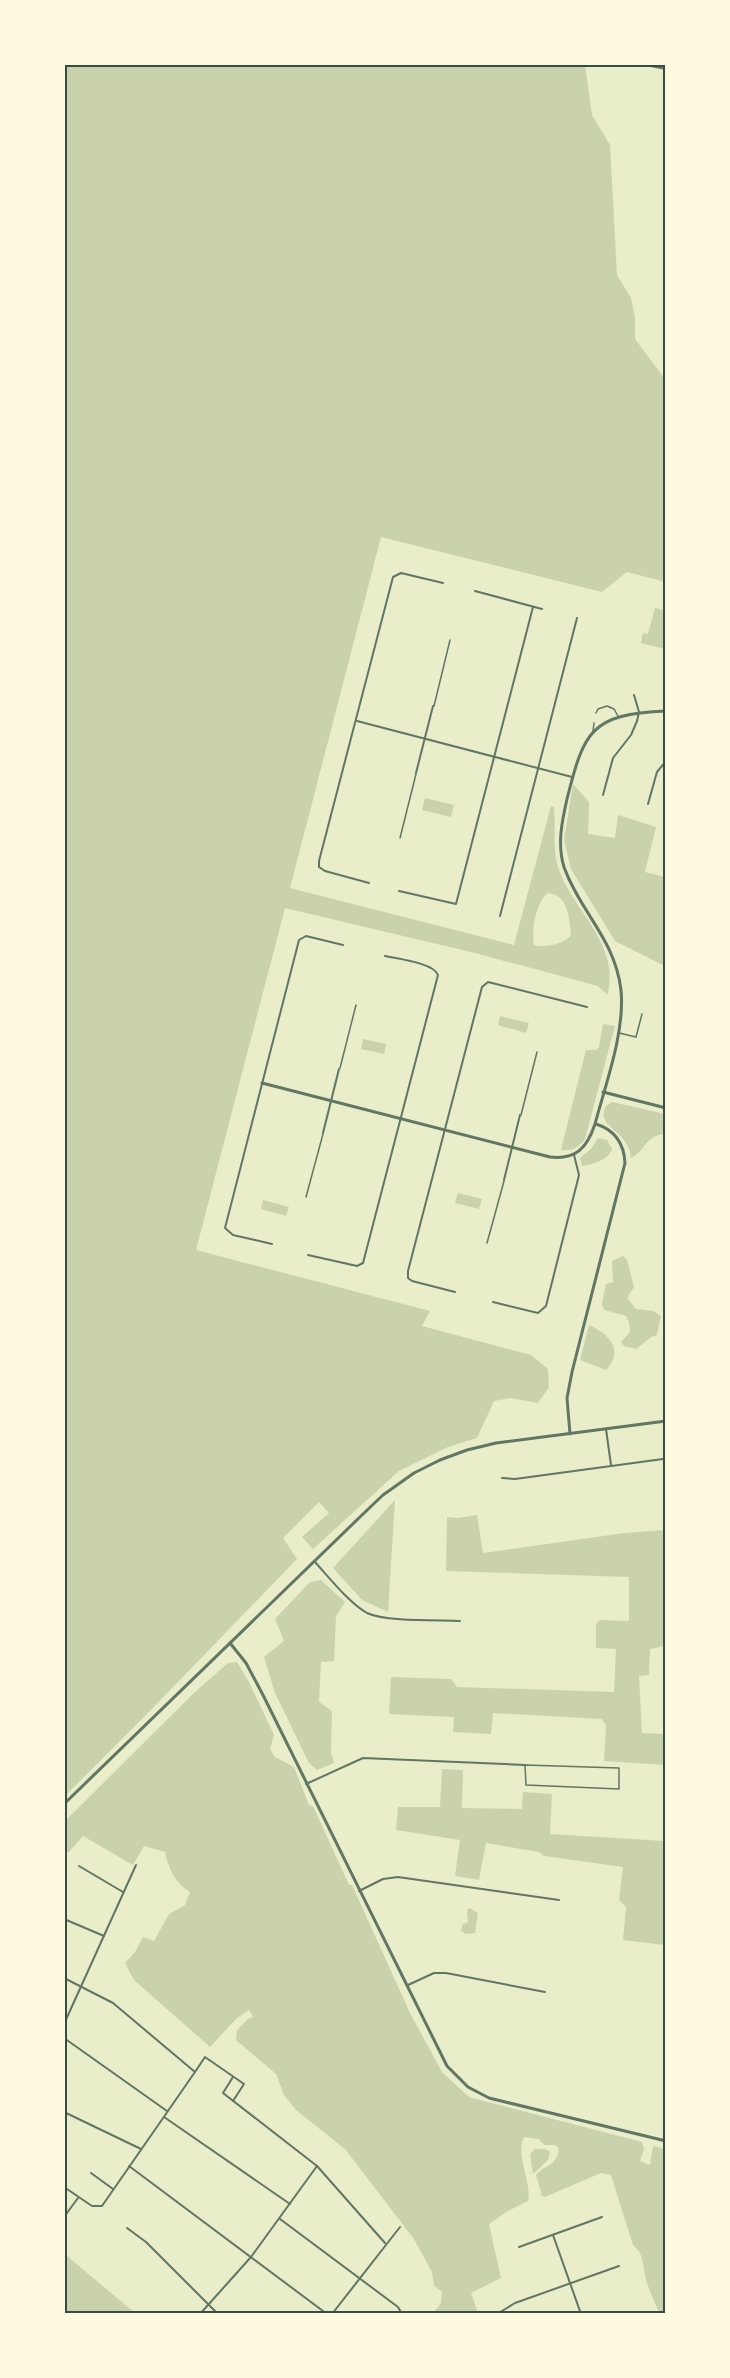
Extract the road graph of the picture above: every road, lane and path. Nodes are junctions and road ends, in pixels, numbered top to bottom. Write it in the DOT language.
graph roads {
  1 [pos="641,64"];
  2 [pos="666,69"];
  3 [pos="442,583"];
  4 [pos="475,591"];
  5 [pos="533,607"];
  6 [pos="542,609"];
  7 [pos="577,618"];
  8 [pos="450,640"];
  9 [pos="634,695"];
  10 [pos="434,706"];
  11 [pos="666,711"];
  12 [pos="639,712"];
  13 [pos="596,713"];
  14 [pos="618,716"];
  15 [pos="356,720"];
  16 [pos="594,723"];
  17 [pos="594,732"];
  18 [pos="425,738"];
  19 [pos="495,756"];
  20 [pos="666,761"];
  21 [pos="538,768"];
  22 [pos="416,773"];
  23 [pos="572,777"];
  24 [pos="603,795"];
  25 [pos="648,804"];
  26 [pos="399,838"];
  27 [pos="369,883"];
  28 [pos="399,891"];
  29 [pos="500,916"];
  30 [pos="343,945"];
  31 [pos="385,956"];
  32 [pos="356,1005"];
  33 [pos="587,1007"];
  34 [pos="642,1014"];
  35 [pos="618,1033"];
  36 [pos="537,1052"];
  37 [pos="339,1069"];
  38 [pos="262,1083"];
  39 [pos="603,1092"];
  40 [pos="331,1100"];
  41 [pos="666,1108"];
  42 [pos="520,1115"];
  43 [pos="401,1119"];
  44 [pos="595,1124"];
  45 [pos="444,1130"];
  46 [pos="323,1133"];
  47 [pos="512,1148"];
  48 [pos="574,1155"];
  49 [pos="504,1180"];
  50 [pos="306,1197"];
  51 [pos="487,1243"];
  52 [pos="272,1245"];
  53 [pos="308,1255"];
  54 [pos="455,1292"];
  55 [pos="493,1302"];
  56 [pos="666,1421"];
  57 [pos="606,1429"];
  58 [pos="570,1434"];
  59 [pos="663,1459"];
  60 [pos="611,1466"];
  61 [pos="502,1478"];
  62 [pos="314,1561"];
  63 [pos="460,1621"];
  64 [pos="230,1642"];
  65 [pos="525,1765"];
  66 [pos="306,1784"];
  67 [pos="64,1804"];
  68 [pos="136,1865"];
  69 [pos="79,1866"];
  70 [pos="359,1891"];
  71 [pos="123,1892"];
  72 [pos="560,1900"];
  73 [pos="64,1919"];
  74 [pos="104,1936"];
  75 [pos="64,1978"];
  76 [pos="82,1986"];
  77 [pos="406,1986"];
  78 [pos="545,1992"];
  79 [pos="64,2024"];
  80 [pos="64,2038"];
  81 [pos="195,2072"];
  82 [pos="233,2077"];
  83 [pos="233,2101"];
  84 [pos="168,2111"];
  85 [pos="64,2112"];
  86 [pos="164,2117"];
  87 [pos="666,2141"];
  88 [pos="141,2149"];
  89 [pos="129,2166"];
  90 [pos="317,2166"];
  91 [pos="91,2173"];
  92 [pos="64,2187"];
  93 [pos="113,2189"];
  94 [pos="79,2197"];
  95 [pos="290,2204"];
  96 [pos="64,2217"];
  97 [pos="602,2217"];
  98 [pos="279,2219"];
  99 [pos="400,2227"];
  100 [pos="127,2228"];
  101 [pos="553,2235"];
  102 [pos="385,2243"];
  103 [pos="519,2247"];
  104 [pos="251,2257"];
  105 [pos="619,2266"];
  106 [pos="360,2278"];
  107 [pos="570,2283"];
  108 [pos="210,2304"];
  109 [pos="200,2313"];
  110 [pos="218,2313"];
  111 [pos="327,2313"];
  112 [pos="332,2313"];
  113 [pos="402,2313"];
  114 [pos="497,2313"];
  115 [pos="581,2313"];
  1 -- 2 [label="street"];
  3 -- 15 [label="street"];
  4 -- 5 [label="street"];
  5 -- 6 [label="street"];
  5 -- 19 [label="street"];
  7 -- 21 [label="street"];
  8 -- 10 [label="lane"];
  9 -- 12 [label="street"];
  10 -- 18 [label="street"];
  11 -- 12 [label="street"];
  12 -- 14 [label="street"];
  12 -- 24 [label="street"];
  13 -- 14 [label="lane"];
  14 -- 17 [label="street"];
  15 -- 18 [label="street"];
  15 -- 27 [label="street"];
  16 -- 17 [label="lane"];
  17 -- 23 [label="street"];
  18 -- 19 [label="street"];
  18 -- 22 [label="street"];
  19 -- 21 [label="street"];
  19 -- 28 [label="street"];
  20 -- 25 [label="street"];
  21 -- 23 [label="street"];
  21 -- 29 [label="street"];
  22 -- 26 [label="lane"];
  23 -- 35 [label="street"];
  30 -- 38 [label="street"];
  31 -- 43 [label="street"];
  32 -- 37 [label="lane"];
  33 -- 45 [label="street"];
  34 -- 35 [label="lane"];
  35 -- 39 [label="street"];
  36 -- 42 [label="lane"];
  37 -- 40 [label="street"];
  38 -- 40 [label="street"];
  38 -- 52 [label="street"];
  39 -- 41 [label="street"];
  39 -- 44 [label="street"];
  40 -- 43 [label="street"];
  40 -- 46 [label="street"];
  42 -- 47 [label="street"];
  43 -- 45 [label="street"];
  43 -- 53 [label="street"];
  44 -- 48 [label="street"];
  44 -- 58 [label="street"];
  45 -- 47 [label="street"];
  45 -- 54 [label="street"];
  46 -- 50 [label="lane"];
  47 -- 48 [label="street"];
  47 -- 49 [label="street"];
  48 -- 55 [label="street"];
  49 -- 51 [label="lane"];
  56 -- 57 [label="street"];
  57 -- 58 [label="street"];
  57 -- 60 [label="street"];
  58 -- 62 [label="street"];
  59 -- 60 [label="street"];
  60 -- 61 [label="street"];
  62 -- 63 [label="street"];
  62 -- 64 [label="street"];
  64 -- 66 [label="street"];
  64 -- 67 [label="street"];
  65 -- 65 [label="lane"];
  65 -- 66 [label="street"];
  66 -- 70 [label="street"];
  68 -- 71 [label="street"];
  69 -- 71 [label="street"];
  70 -- 72 [label="street"];
  70 -- 77 [label="street"];
  71 -- 74 [label="street"];
  73 -- 74 [label="street"];
  74 -- 76 [label="street"];
  75 -- 76 [label="street"];
  76 -- 79 [label="street"];
  76 -- 81 [label="street"];
  77 -- 78 [label="street"];
  77 -- 87 [label="street"];
  80 -- 84 [label="street"];
  81 -- 82 [label="street"];
  81 -- 84 [label="street"];
  82 -- 83 [label="street"];
  82 -- 83 [label="street"];
  83 -- 90 [label="street"];
  84 -- 86 [label="street"];
  85 -- 88 [label="street"];
  86 -- 88 [label="street"];
  86 -- 95 [label="street"];
  88 -- 89 [label="street"];
  89 -- 93 [label="street"];
  89 -- 104 [label="street"];
  90 -- 95 [label="street"];
  90 -- 102 [label="street"];
  91 -- 93 [label="street"];
  92 -- 94 [label="street"];
  93 -- 94 [label="street"];
  94 -- 96 [label="street"];
  95 -- 98 [label="street"];
  97 -- 101 [label="street"];
  98 -- 104 [label="street"];
  98 -- 106 [label="street"];
  99 -- 102 [label="street"];
  100 -- 108 [label="street"];
  101 -- 103 [label="street"];
  101 -- 107 [label="street"];
  102 -- 106 [label="street"];
  104 -- 108 [label="street"];
  104 -- 111 [label="street"];
  105 -- 107 [label="street"];
  106 -- 112 [label="street"];
  106 -- 113 [label="street"];
  107 -- 114 [label="street"];
  107 -- 115 [label="street"];
  108 -- 109 [label="street"];
  108 -- 110 [label="street"];
}
